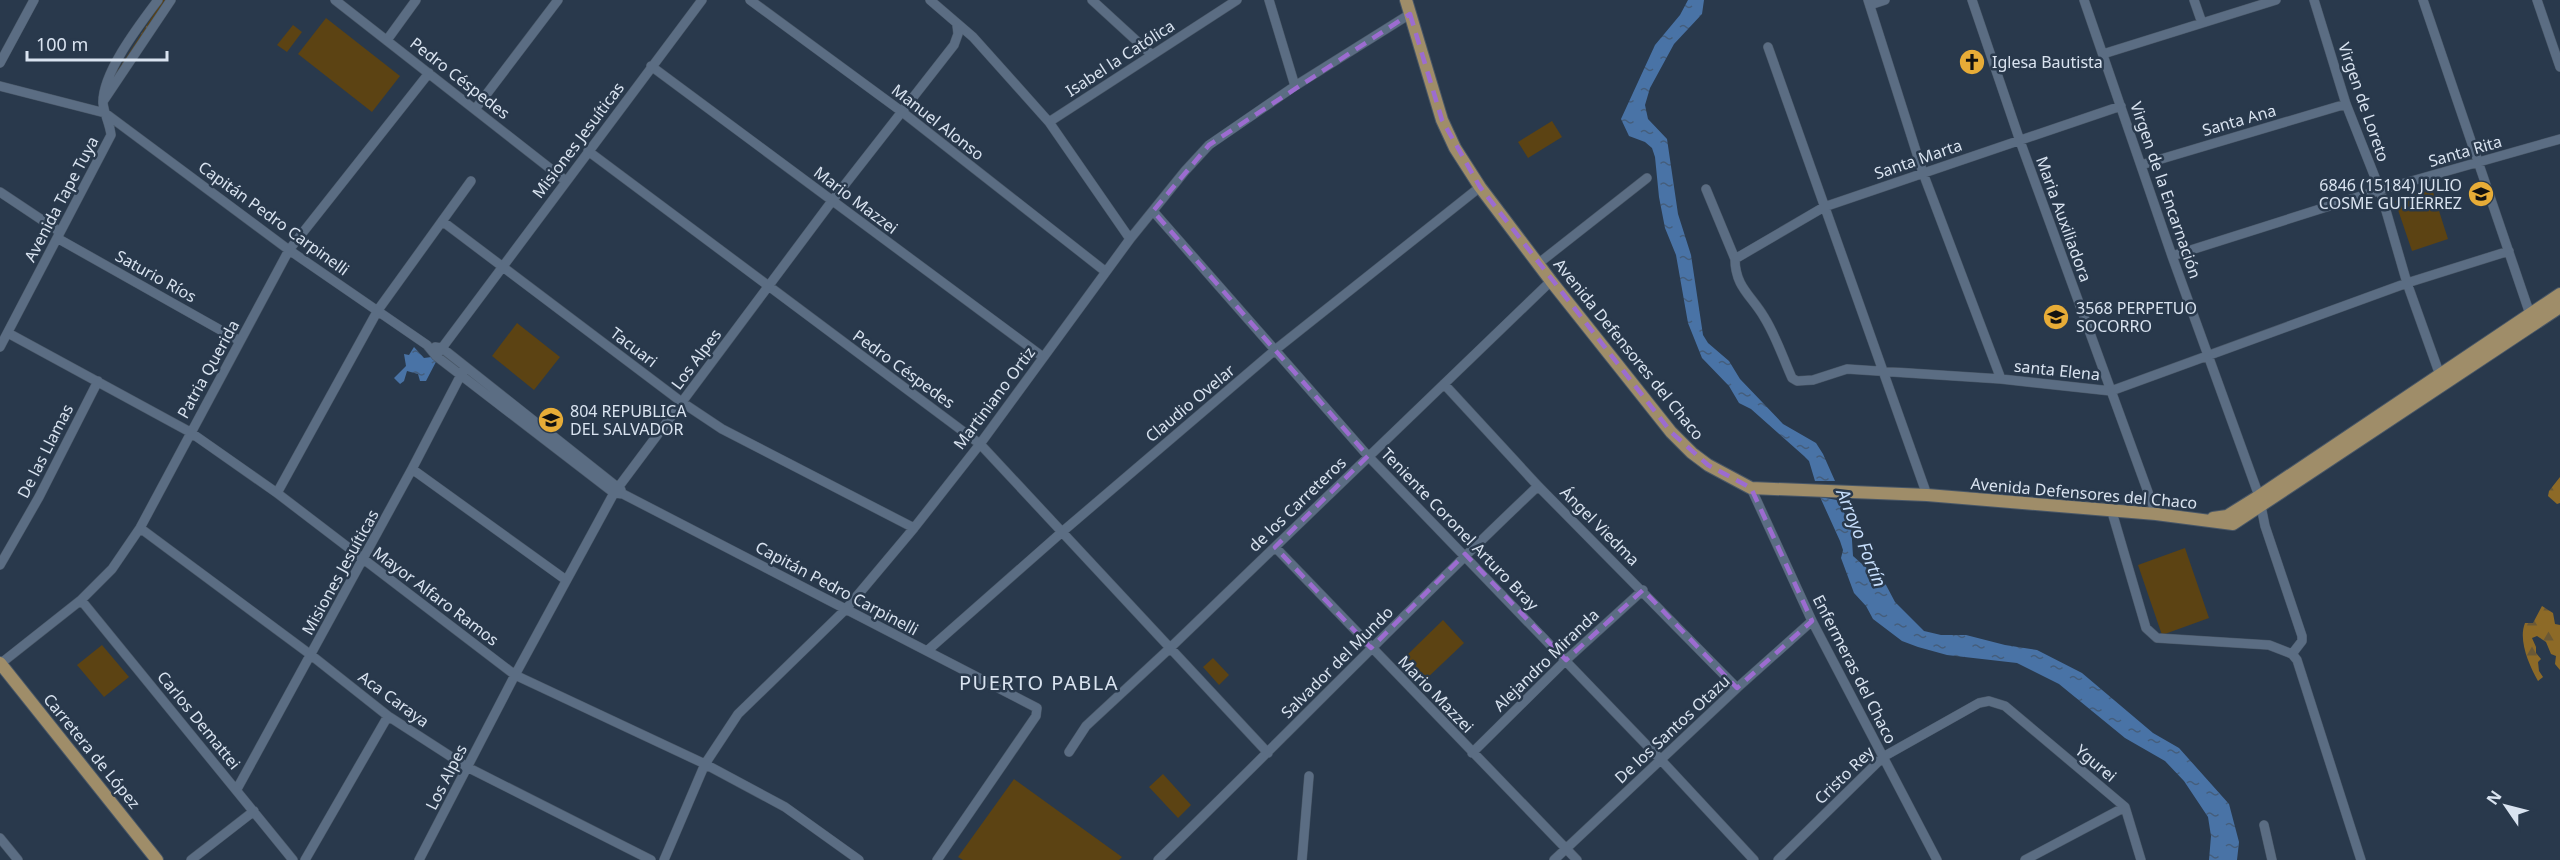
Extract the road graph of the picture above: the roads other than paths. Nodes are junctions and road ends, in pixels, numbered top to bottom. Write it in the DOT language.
graph roads {
  1 [pos="34,0"];
  2 [pos="158,0"];
  3 [pos="171,0"];
  4 [pos="335,0"];
  5 [pos="416,0"];
  6 [pos="558,0"];
  7 [pos="702,0"];
  8 [pos="750,0"];
  9 [pos="930,0"];
  10 [pos="1092,0"];
  11 [pos="1237,0"];
  12 [pos="1269,0"];
  13 [pos="1406,0"];
  14 [pos="1885,0"];
  15 [pos="1972,0"];
  16 [pos="2084,0"];
  17 [pos="2194,0"];
  18 [pos="2276,0"];
  19 [pos="2314,0"];
  20 [pos="2423,0"];
  21 [pos="2537,0"];
  22 [pos="1869,2"];
  23 [pos="1410,14"];
  24 [pos="2202,23"];
  25 [pos="957,25"];
  26 [pos="387,40"];
  27 [pos="1768,46"];
  28 [pos="2103,54"];
  29 [pos="1152,55"];
  30 [pos="0,63"];
  31 [pos="651,66"];
  32 [pos="2560,67"];
  33 [pos="429,73"];
  34 [pos="1295,86"];
  35 [pos="0,87"];
  36 [pos="103,102"];
  37 [pos="2346,104"];
  38 [pos="2121,106"];
  39 [pos="476,108"];
  40 [pos="901,111"];
  41 [pos="105,113"];
  42 [pos="1049,122"];
  43 [pos="2560,139"];
  44 [pos="2020,141"];
  45 [pos="588,151"];
  46 [pos="2480,163"];
  47 [pos="2141,165"];
  48 [pos="1923,173"];
  49 [pos="1647,178"];
  50 [pos="566,181"];
  51 [pos="471,182"];
  52 [pos="1480,187"];
  53 [pos="1706,189"];
  54 [pos="2380,190"];
  55 [pos="0,192"];
  56 [pos="832,201"];
  57 [pos="1824,207"];
  58 [pos="1153,211"];
  59 [pos="442,221"];
  60 [pos="58,235"];
  61 [pos="1130,239"];
  62 [pos="289,250"];
  63 [pos="2509,251"];
  64 [pos="2172,256"];
  65 [pos="1735,260"];
  66 [pos="1539,263"];
  67 [pos="503,266"];
  68 [pos="1106,272"];
  69 [pos="1551,281"];
  70 [pos="2407,283"];
  71 [pos="768,288"];
  72 [pos="2560,294"];
  73 [pos="2560,307"];
  74 [pos="378,310"];
  75 [pos="2532,320"];
  76 [pos="8,333"];
  77 [pos="240,341"];
  78 [pos="0,347"];
  79 [pos="1275,350"];
  80 [pos="439,352"];
  81 [pos="2209,356"];
  82 [pos="1043,357"];
  83 [pos="463,371"];
  84 [pos="1883,371"];
  85 [pos="2001,378"];
  86 [pos="2442,380"];
  87 [pos="98,381"];
  88 [pos="1444,384"];
  89 [pos="2111,391"];
  90 [pos="683,403"];
  91 [pos="190,432"];
  92 [pos="980,444"];
  93 [pos="1368,456"];
  94 [pos="412,469"];
  95 [pos="1538,486"];
  96 [pos="1751,488"];
  97 [pos="618,491"];
  98 [pos="277,493"];
  99 [pos="1927,495"];
  100 [pos="2260,501"];
  101 [pos="2112,512"];
  102 [pos="2156,514"];
  103 [pos="2203,520"];
  104 [pos="140,528"];
  105 [pos="914,528"];
  106 [pos="1062,532"];
  107 [pos="1275,547"];
  108 [pos="1466,554"];
  109 [pos="363,559"];
  110 [pos="0,566"];
  111 [pos="566,580"];
  112 [pos="1642,590"];
  113 [pos="81,600"];
  114 [pos="846,609"];
  115 [pos="1812,621"];
  116 [pos="1371,648"];
  117 [pos="1169,650"];
  118 [pos="927,651"];
  119 [pos="2292,654"];
  120 [pos="311,656"];
  121 [pos="1566,660"];
  122 [pos="0,664"];
  123 [pos="515,675"];
  124 [pos="1737,688"];
  125 [pos="2006,706"];
  126 [pos="388,716"];
  127 [pos="1069,752"];
  128 [pos="1268,753"];
  129 [pos="1472,753"];
  130 [pos="1883,757"];
  131 [pos="1661,760"];
  132 [pos="705,764"];
  133 [pos="467,767"];
  134 [pos="1309,776"];
  135 [pos="237,789"];
  136 [pos="2125,807"];
  137 [pos="254,811"];
  138 [pos="2264,825"];
  139 [pos="0,838"];
  140 [pos="1566,849"];
  141 [pos="424,858"];
  142 [pos="18,860"];
  143 [pos="157,860"];
  144 [pos="191,860"];
  145 [pos="293,860"];
  146 [pos="304,860"];
  147 [pos="651,860"];
  148 [pos="664,860"];
  149 [pos="859,860"];
  150 [pos="937,860"];
  151 [pos="1158,860"];
  152 [pos="1302,860"];
  153 [pos="1554,860"];
  154 [pos="1577,860"];
  155 [pos="1754,860"];
  156 [pos="1778,860"];
  157 [pos="1937,860"];
  158 [pos="2025,860"];
  159 [pos="2141,860"];
  160 [pos="2272,860"];
  161 [pos="2361,860"];
  1 -- 30 [label="street"];
  2 -- 36 [label="street, Avenida Tape Tuya"];
  3 -- 36 [label="street"];
  4 -- 26 [label="street, Pedro Céspedes"];
  5 -- 26 [label="street"];
  6 -- 39 [label="street"];
  7 -- 31 [label="street, Misiones Jesuíticas"];
  8 -- 40 [label="street, Manuel Alonso"];
  9 -- 25 [label="street"];
  10 -- 29 [label="street"];
  11 -- 29 [label="street, Isabel la Católica"];
  12 -- 34 [label="street"];
  13 -- 23 [label="main road, Avenida Defensores del Chaco"];
  14 -- 22 [label="street"];
  15 -- 44 [label="street, Maria Auxiliadora"];
  16 -- 28 [label="street, Virgen de la Encarnación"];
  17 -- 24 [label="street"];
  18 -- 24 [label="street"];
  19 -- 37 [label="street, Virgen de Loreto"];
  20 -- 46 [label="street"];
  21 -- 32 [label="street"];
  22 -- 48 [label="street"];
  23 -- 34 [label="street, Martiniano Ortiz"];
  23 -- 52 [label="main road, Avenida Defensores del Chaco"];
  24 -- 28 [label="street"];
  25 -- 40 [label="street, Los Alpes"];
  25 -- 42 [label="street"];
  26 -- 33 [label="street, Pedro Céspedes"];
  27 -- 57 [label="street"];
  28 -- 38 [label="street, Virgen de la Encarnación"];
  29 -- 42 [label="street, Isabel la Católica"];
  31 -- 45 [label="street, Misiones Jesuíticas"];
  31 -- 56 [label="street, Mario Mazzei"];
  33 -- 39 [label="street, Pedro Céspedes"];
  33 -- 62 [label="street, Patria Querida"];
  34 -- 58 [label="street, Martiniano Ortiz"];
  35 -- 41 [label="street"];
  36 -- 41 [label="street, Avenida Tape Tuya"];
  37 -- 47 [label="street, Santa Ana"];
  37 -- 54 [label="street, Virgen de Loreto"];
  38 -- 44 [label="street, Santa Marta"];
  38 -- 47 [label="street, Virgen de la Encarnación"];
  39 -- 50 [label="street, Pedro Céspedes"];
  40 -- 56 [label="street, Los Alpes"];
  40 -- 68 [label="street, Manuel Alonso"];
  41 -- 60 [label="street, Avenida Tape Tuya"];
  41 -- 62 [label="street, Capitán Pedro Carpinelli"];
  42 -- 61 [label="street"];
  43 -- 46 [label="street, Santa Rita"];
  44 -- 48 [label="street, Santa Marta"];
  44 -- 89 [label="street, Maria Auxiliadora"];
  45 -- 50 [label="street, Misiones Jesuíticas"];
  45 -- 71 [label="street, Pedro Céspedes"];
  46 -- 54 [label="street, Santa Rita"];
  46 -- 63 [label="street"];
  47 -- 64 [label="street, Virgen de la Encarnación"];
  48 -- 57 [label="street, Santa Marta"];
  48 -- 85 [label="street"];
  49 -- 66 [label="street"];
  50 -- 67 [label="street, Misiones Jesuíticas"];
  51 -- 59 [label="street"];
  52 -- 66 [label="main road, Avenida Defensores del Chaco"];
  52 -- 79 [label="street, Claudio Ovelar"];
  53 -- 65 [label="street"];
  54 -- 64 [label="street, Santa Rita"];
  54 -- 70 [label="street, Virgen de Loreto"];
  55 -- 60 [label="street, Saturio Ríos"];
  56 -- 71 [label="street, Los Alpes"];
  56 -- 82 [label="street, Mario Mazzei"];
  57 -- 65 [label="street, Santa Marta"];
  57 -- 84 [label="street"];
  58 -- 61 [label="street, Martiniano Ortiz"];
  58 -- 79 [label="street, Teniente Coronel Arturo Bray"];
  59 -- 67 [label="street, Tacuari"];
  59 -- 74 [label="street"];
  60 -- 76 [label="street, Avenida Tape Tuya"];
  60 -- 77 [label="street, Saturio Ríos"];
  61 -- 68 [label="street, Martiniano Ortiz"];
  62 -- 74 [label="street, Capitán Pedro Carpinelli"];
  62 -- 77 [label="street, Patria Querida"];
  63 -- 70 [label="street, santa Elena"];
  63 -- 75 [label="street"];
  64 -- 81 [label="street, Virgen de la Encarnación"];
  65 -- 84 [label="street, santa Elena"];
  66 -- 69 [label="main road, Avenida Defensores del Chaco"];
  67 -- 80 [label="street, Misiones Jesuíticas"];
  67 -- 90 [label="street, Tacuari"];
  68 -- 82 [label="street, Martiniano Ortiz"];
  69 -- 88 [label="street, de los Carreteros"];
  69 -- 96 [label="main road, Avenida Defensores del Chaco"];
  70 -- 81 [label="street, santa Elena"];
  70 -- 86 [label="street, Virgen de Loreto"];
  71 -- 90 [label="street, Los Alpes"];
  71 -- 92 [label="street, Pedro Céspedes"];
  72 -- 75 [label="main road"];
  73 -- 75 [label="main road"];
  74 -- 80 [label="street, Capitán Pedro Carpinelli"];
  74 -- 98 [label="street"];
  75 -- 86 [label="main road"];
  76 -- 78 [label="street, Avenida Tape Tuya"];
  76 -- 87 [label="street, Mayor Alfaro Ramos"];
  77 -- 91 [label="street, Patria Querida"];
  79 -- 93 [label="street, Teniente Coronel Arturo Bray"];
  79 -- 106 [label="street, Claudio Ovelar"];
  80 -- 83 [label="street, Capitán Pedro Carpinelli"];
  81 -- 89 [label="street, santa Elena"];
  81 -- 100 [label="street, Virgen de la Encarnación"];
  82 -- 92 [label="street, Martiniano Ortiz"];
  83 -- 94 [label="street, Misiones Jesuíticas"];
  83 -- 97 [label="street, Capitán Pedro Carpinelli"];
  84 -- 85 [label="street, santa Elena"];
  84 -- 99 [label="street"];
  85 -- 89 [label="street, santa Elena"];
  86 -- 100 [label="main road"];
  87 -- 91 [label="street, Mayor Alfaro Ramos"];
  87 -- 110 [label="street, De las Llamas"];
  88 -- 93 [label="street, de los Carreteros"];
  88 -- 95 [label="street, Ángel Viedma"];
  89 -- 102 [label="street, Maria Auxiliadora"];
  90 -- 97 [label="street, Los Alpes"];
  90 -- 105 [label="street, Tacuari"];
  91 -- 98 [label="street, Mayor Alfaro Ramos"];
  91 -- 104 [label="street, Patria Querida"];
  92 -- 105 [label="street, Martiniano Ortiz"];
  92 -- 106 [label="street, Pedro Céspedes"];
  93 -- 107 [label="street, de los Carreteros"];
  93 -- 108 [label="street, Teniente Coronel Arturo Bray"];
  94 -- 109 [label="street, Misiones Jesuíticas"];
  94 -- 111 [label="street"];
  95 -- 108 [label="street, Salvador del Mundo"];
  95 -- 112 [label="street, Ángel Viedma"];
  96 -- 99 [label="main road, Avenida Defensores del Chaco"];
  96 -- 115 [label="street, Enfermeras del Chaco"];
  97 -- 111 [label="street, Los Alpes"];
  97 -- 114 [label="street, Capitán Pedro Carpinelli"];
  98 -- 109 [label="street, Mayor Alfaro Ramos"];
  99 -- 101 [label="main road, Avenida Defensores del Chaco"];
  100 -- 103 [label="main road"];
  100 -- 103 [label="main road, Avenida Defensores del Chaco"];
  100 -- 119 [label="street, Virgen de la Encarnación"];
  101 -- 102 [label="main road, Avenida Defensores del Chaco"];
  101 -- 119 [label="street"];
  102 -- 103 [label="main road, Avenida Defensores del Chaco"];
  104 -- 113 [label="street, Patria Querida"];
  104 -- 120 [label="street, Aca Caraya"];
  105 -- 114 [label="street, Martiniano Ortiz"];
  106 -- 117 [label="street, Pedro Céspedes"];
  106 -- 118 [label="street, Claudio Ovelar"];
  107 -- 116 [label="street, Mario Mazzei"];
  107 -- 117 [label="street, de los Carreteros"];
  108 -- 116 [label="street, Salvador del Mundo"];
  108 -- 121 [label="street, Teniente Coronel Arturo Bray"];
  109 -- 120 [label="street, Misiones Jesuíticas"];
  109 -- 123 [label="street, Mayor Alfaro Ramos"];
  111 -- 123 [label="street, Los Alpes"];
  112 -- 121 [label="street, Alejandro Miranda"];
  112 -- 124 [label="street, Ángel Viedma"];
  113 -- 122 [label="street, Patria Querida"];
  113 -- 135 [label="street, Carlos Demattei"];
  114 -- 118 [label="street, Capitán Pedro Carpinelli"];
  114 -- 132 [label="street, Martiniano Ortiz"];
  115 -- 124 [label="street, De los Santos Otazu"];
  115 -- 130 [label="street, Enfermeras del Chaco"];
  116 -- 128 [label="street, Salvador del Mundo"];
  116 -- 129 [label="street, Mario Mazzei"];
  117 -- 127 [label="street, de los Carreteros"];
  117 -- 128 [label="street, Pedro Céspedes"];
  118 -- 150 [label="street, Capitán Pedro Carpinelli"];
  119 -- 161 [label="street"];
  120 -- 126 [label="street, Aca Caraya"];
  120 -- 135 [label="street, Misiones Jesuíticas"];
  121 -- 129 [label="street, Alejandro Miranda"];
  121 -- 131 [label="street, Teniente Coronel Arturo Bray"];
  122 -- 143 [label="main road, Carretera de López"];
  123 -- 132 [label="street, Mayor Alfaro Ramos"];
  123 -- 133 [label="street, Los Alpes"];
  124 -- 131 [label="street, De los Santos Otazu"];
  125 -- 130 [label="street, Cristo Rey"];
  125 -- 136 [label="street, Ygurei"];
  126 -- 133 [label="street, Aca Caraya"];
  126 -- 146 [label="street"];
  128 -- 151 [label="street, Salvador del Mundo"];
  129 -- 140 [label="street, Mario Mazzei"];
  130 -- 156 [label="street, Cristo Rey"];
  130 -- 157 [label="street, Enfermeras del Chaco"];
  131 -- 140 [label="street, De los Santos Otazu"];
  131 -- 155 [label="street, Teniente Coronel Arturo Bray"];
  132 -- 148 [label="street, Martiniano Ortiz"];
  132 -- 149 [label="street, Mayor Alfaro Ramos"];
  133 -- 141 [label="street, Los Alpes"];
  133 -- 147 [label="street, Aca Caraya"];
  134 -- 152 [label="street"];
  135 -- 137 [label="street, Carlos Demattei"];
  136 -- 158 [label="street"];
  136 -- 159 [label="street"];
  137 -- 144 [label="street"];
  137 -- 145 [label="street, Carlos Demattei"];
  138 -- 160 [label="street"];
  139 -- 142 [label="street"];
  140 -- 153 [label="street, De los Santos Otazu"];
  140 -- 154 [label="street, Mario Mazzei"];
}
